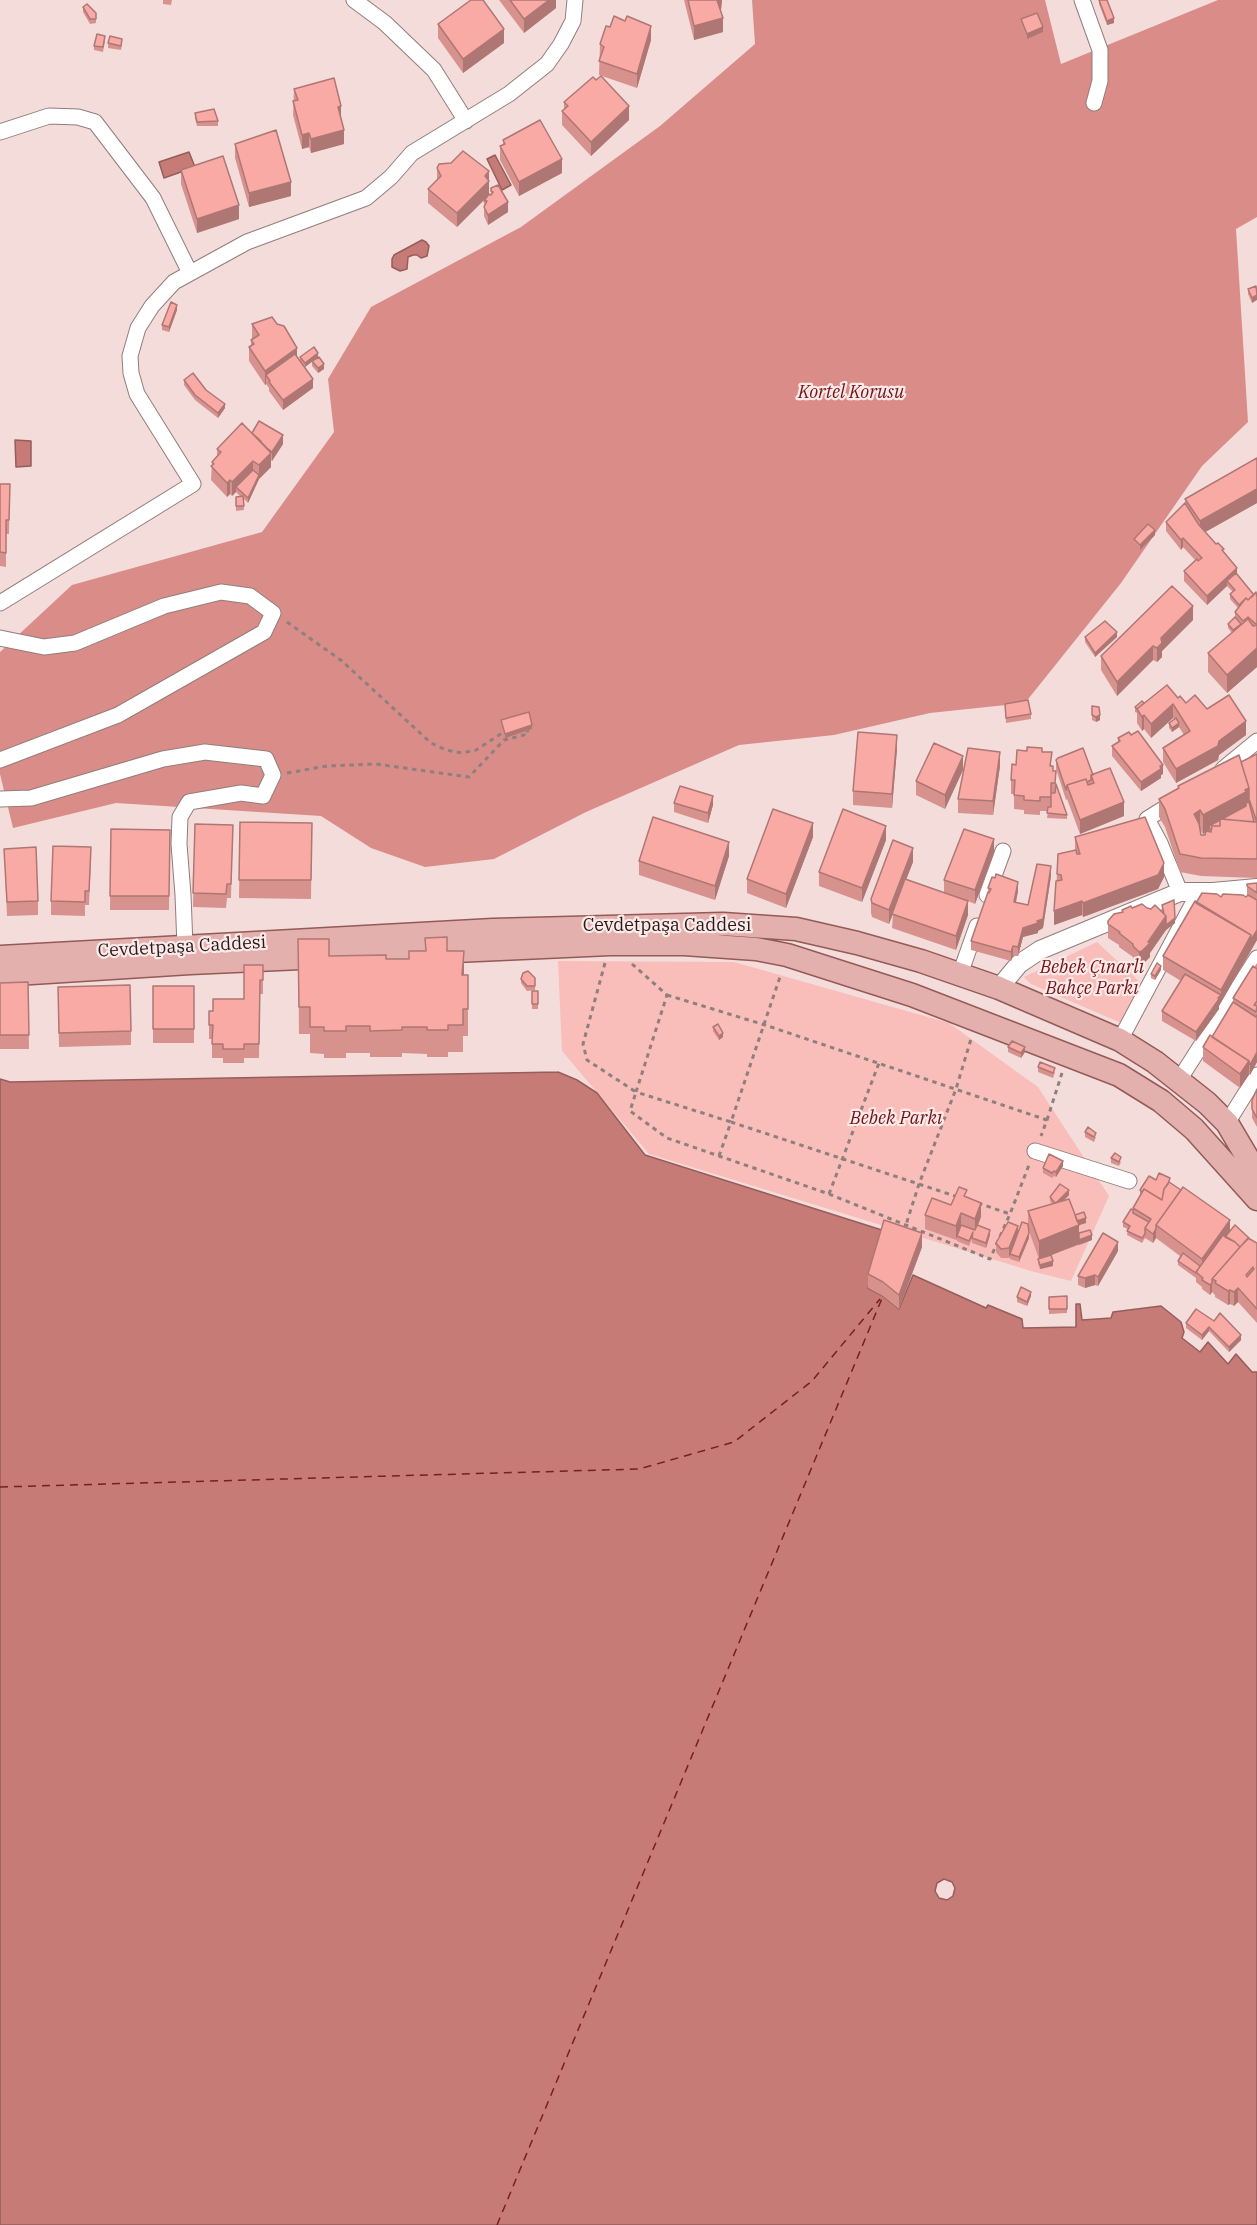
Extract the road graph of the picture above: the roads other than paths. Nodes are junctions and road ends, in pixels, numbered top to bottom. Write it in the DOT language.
graph roads {
  1 [pos="354,0"];
  2 [pos="575,0"];
  3 [pos="1082,0"];
  4 [pos="1094,103"];
  5 [pos="466,121"];
  6 [pos="0,132"];
  7 [pos="190,273"];
  8 [pos="0,603"];
  9 [pos="0,638"];
  10 [pos="1257,741"];
  11 [pos="0,760"];
  12 [pos="1209,779"];
  13 [pos="1192,791"];
  14 [pos="0,799"];
  15 [pos="1003,851"];
  16 [pos="1257,888"];
  17 [pos="1180,892"];
  18 [pos="1199,892"];
  19 [pos="185,946"];
  20 [pos="0,957"];
  21 [pos="1257,958"];
  22 [pos="921,961"];
  23 [pos="960,974"];
  24 [pos="0,975"];
  25 [pos="999,988"];
  26 [pos="912,994"];
  27 [pos="981,1022"];
  28 [pos="1114,1036"];
  29 [pos="1094,1064"];
  30 [pos="1257,1075"];
  31 [pos="1179,1080"];
  32 [pos="1161,1101"];
  33 [pos="1227,1123"];
  34 [pos="1035,1151"];
  35 [pos="1257,1174"];
  36 [pos="1129,1180"];
  37 [pos="1257,1199"];
  1 -- 5 [label="street"];
  2 -- 5 [label="street"];
  3 -- 4 [label="street"];
  5 -- 7 [label="street"];
  6 -- 7 [label="street"];
  7 -- 8 [label="street"];
  9 -- 11 [label="street"];
  10 -- 12 [label="street"];
  13 -- 17 [label="street"];
  14 -- 19 [label="street"];
  15 -- 23 [label="street"];
  16 -- 18 [label="street"];
  17 -- 18 [label="street"];
  17 -- 25 [label="street"];
  18 -- 28 [label="street"];
  19 -- 20 [label="main road, Cevdetpaşa Caddesi"];
  19 -- 22 [label="main road, Cevdetpaşa Caddesi"];
  21 -- 31 [label="street"];
  22 -- 23 [label="main road, Cevdetpaşa Caddesi"];
  22 -- 26 [label="main road"];
  23 -- 25 [label="main road, Cevdetpaşa Caddesi"];
  24 -- 26 [label="main road, Cevdetpaşa Caddesi"];
  25 -- 27 [label="main road"];
  25 -- 28 [label="main road, Cevdetpaşa Caddesi"];
  26 -- 27 [label="main road, Cevdetpaşa Caddesi"];
  27 -- 29 [label="main road, Cevdetpaşa Caddesi"];
  28 -- 29 [label="main road"];
  28 -- 31 [label="main road, Cevdetpaşa Caddesi"];
  29 -- 32 [label="main road, Cevdetpaşa Caddesi"];
  30 -- 33 [label="street"];
  31 -- 32 [label="main road"];
  31 -- 33 [label="main road, Cevdetpaşa Caddesi"];
  32 -- 37 [label="main road, Cevdetpaşa Caddesi"];
  33 -- 35 [label="main road, Cevdetpaşa Caddesi"];
  34 -- 36 [label="street"];
}
